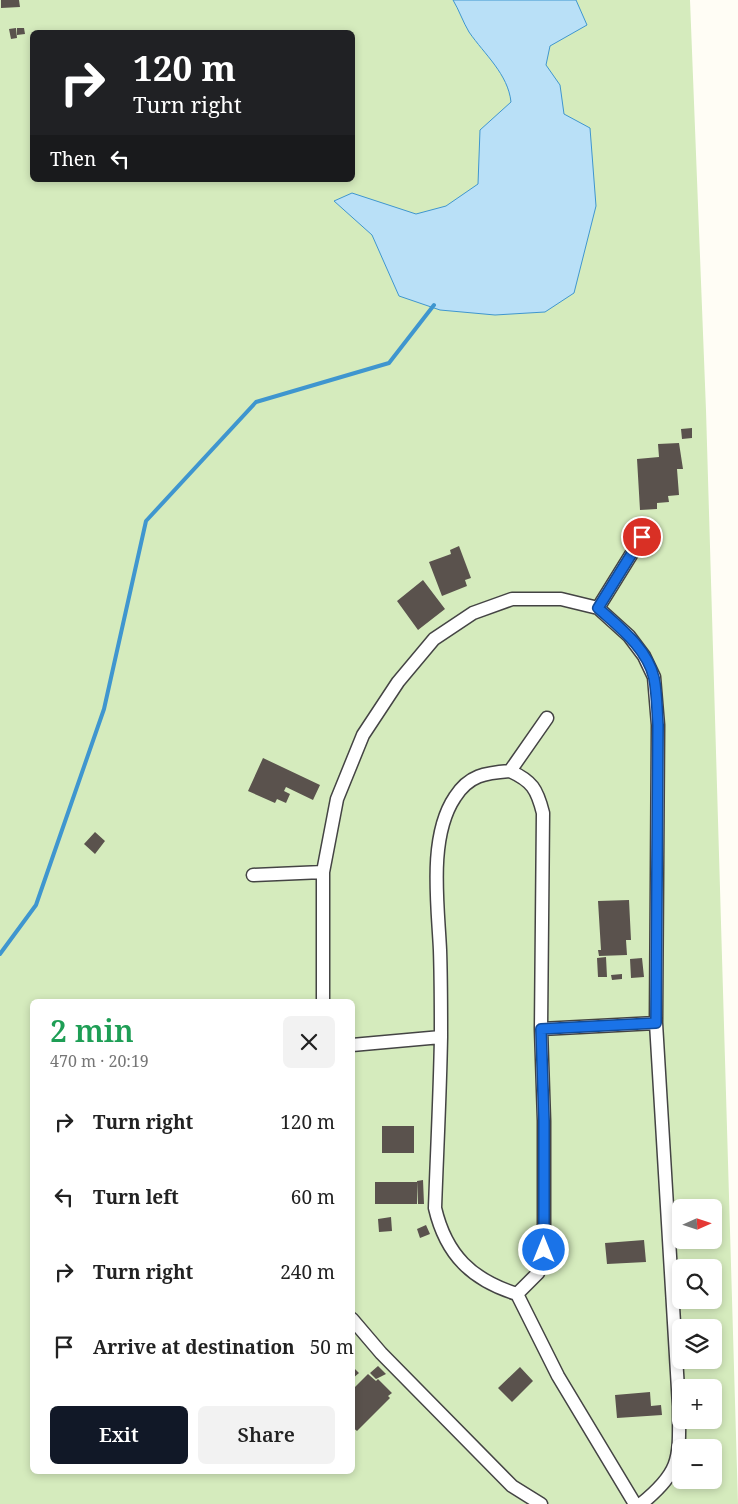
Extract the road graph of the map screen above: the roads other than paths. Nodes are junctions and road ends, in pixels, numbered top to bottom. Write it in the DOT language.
graph roads {
  1 [pos="642,537"];
  2 [pos="598,608"];
  3 [pos="547,718"];
  4 [pos="510,771"];
  5 [pos="323,872"];
  6 [pos="253,875"];
  7 [pos="323,999"];
  8 [pos="656,1023"];
  9 [pos="541,1029"];
  10 [pos="441,1037"];
  11 [pos="355,1045"];
  12 [pos="517,1294"];
  13 [pos="355,1322"];
  14 [pos="541,1504"];
  15 [pos="635,1504"];
  16 [pos="641,1504"];
  1 -- 2 [label="street"];
  2 -- 5 [label="street"];
  2 -- 8 [label="street"];
  3 -- 4 [label="street"];
  4 -- 9 [label="street"];
  4 -- 10 [label="street"];
  5 -- 6 [label="street"];
  5 -- 7 [label="street"];
  8 -- 9 [label="street"];
  8 -- 16 [label="street"];
  9 -- 12 [label="street"];
  10 -- 11 [label="street"];
  10 -- 12 [label="street"];
  12 -- 15 [label="street"];
  13 -- 14 [label="street"];
}
